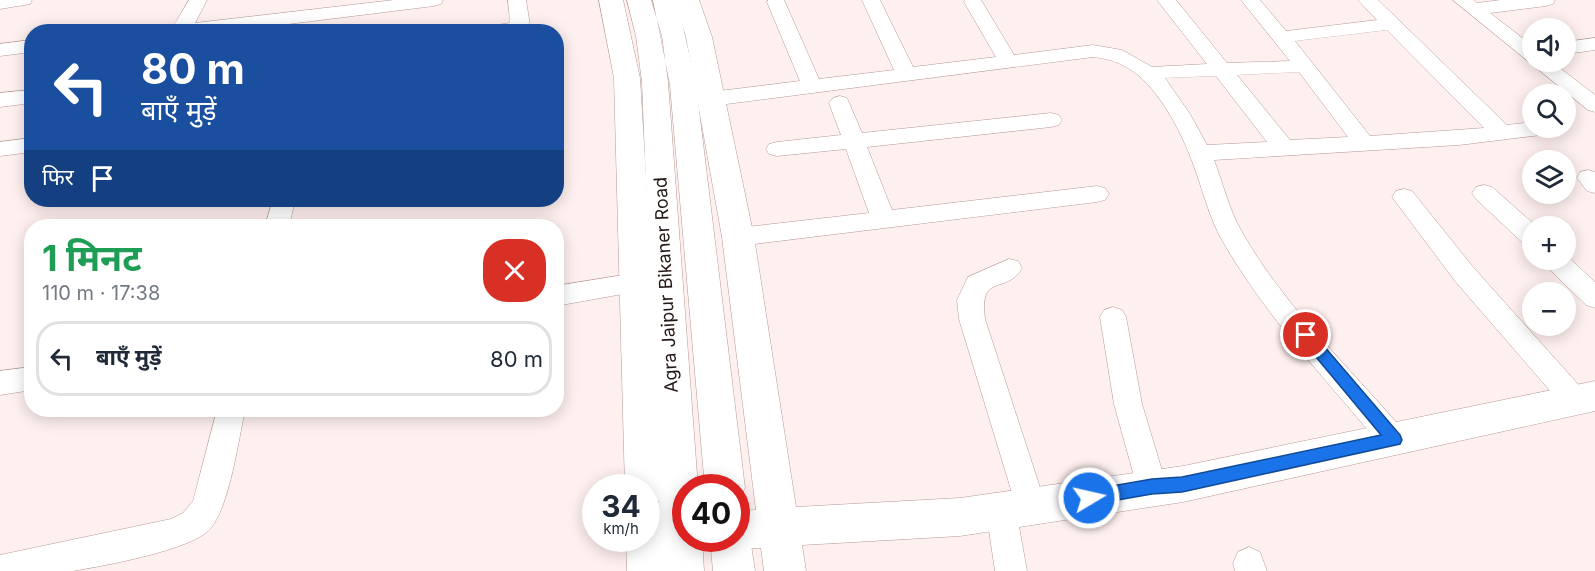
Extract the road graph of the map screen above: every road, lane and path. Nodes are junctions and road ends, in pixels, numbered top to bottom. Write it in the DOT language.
graph roads {
  1 [pos="23,0"];
  2 [pos="198,0"];
  3 [pos="434,0"];
  4 [pos="518,0"];
  5 [pos="611,0"];
  6 [pos="639,0"];
  7 [pos="665,0"];
  8 [pos="687,0"];
  9 [pos="871,0"];
  10 [pos="1166,0"];
  11 [pos="1250,0"];
  12 [pos="1367,0"];
  13 [pos="1546,0"];
  14 [pos="776,2"];
  15 [pos="973,2"];
  16 [pos="0,3"];
  17 [pos="1468,5"];
  18 [pos="333,15"];
  19 [pos="180,24"];
  20 [pos="244,24"];
  21 [pos="520,24"];
  22 [pos="1392,24"];
  23 [pos="1282,37"];
  24 [pos="1595,44"];
  25 [pos="24,47"];
  26 [pos="1522,47"];
  27 [pos="1576,47"];
  28 [pos="0,50"];
  29 [pos="1008,61"];
  30 [pos="1305,66"];
  31 [pos="1220,68"];
  32 [pos="1554,72"];
  33 [pos="906,73"];
  34 [pos="1147,73"];
  35 [pos="812,86"];
  36 [pos="24,97"];
  37 [pos="711,99"];
  38 [pos="0,100"];
  39 [pos="840,103"];
  40 [pos="1594,103"];
  41 [pos="1051,120"];
  42 [pos="1522,130"];
  43 [pos="1502,133"];
  44 [pos="856,142"];
  45 [pos="1365,144"];
  46 [pos="24,146"];
  47 [pos="0,149"];
  48 [pos="777,149"];
  49 [pos="1285,149"];
  50 [pos="1200,153"];
  51 [pos="1484,193"];
  52 [pos="1097,194"];
  53 [pos="1404,197"];
  54 [pos="884,220"];
  55 [pos="1522,228"];
  56 [pos="738,237"];
  57 [pos="1009,268"];
  58 [pos="1566,270"];
  59 [pos="636,283"];
  60 [pos="564,295"];
  61 [pos="1595,298"];
  62 [pos="1113,317"];
  63 [pos="654,348"];
  64 [pos="24,379"];
  65 [pos="0,383"];
  66 [pos="1585,398"];
  67 [pos="229,417"];
  68 [pos="1394,440"];
  69 [pos="646,474"];
  70 [pos="724,474"];
  71 [pos="1167,486"];
  72 [pos="1016,508"];
  73 [pos="672,524"];
  74 [pos="778,528"];
  75 [pos="750,529"];
  76 [pos="672,546"];
  77 [pos="732,552"];
  78 [pos="0,571"];
  79 [pos="648,571"];
  80 [pos="734,571"];
  81 [pos="785,571"];
  82 [pos="1011,571"];
  1 -- 16 [label="street"];
  2 -- 19 [label="street"];
  3 -- 18 [label="street"];
  4 -- 21 [label="street"];
  5 -- 59 [label="main road"];
  6 -- 63 [label="main road, Agra Jaipur Bikaner Road"];
  7 -- 70 [label="main road, Agra Jaipur Bikaner Road"];
  8 -- 37 [label="main road"];
  9 -- 33 [label="street"];
  10 -- 31 [label="street"];
  11 -- 23 [label="street"];
  12 -- 22 [label="street"];
  13 -- 17 [label="street"];
  14 -- 35 [label="street"];
  15 -- 29 [label="street"];
  17 -- 26 [label="street"];
  18 -- 20 [label="street"];
  22 -- 23 [label="street"];
  22 -- 43 [label="street"];
  23 -- 30 [label="street"];
  24 -- 27 [label="street"];
  25 -- 28 [label="street"];
  29 -- 33 [label="street"];
  29 -- 34 [label="street"];
  30 -- 31 [label="street"];
  30 -- 45 [label="street"];
  31 -- 34 [label="street"];
  31 -- 49 [label="street"];
  32 -- 40 [label="street"];
  33 -- 35 [label="street"];
  34 -- 50 [label="street"];
  35 -- 37 [label="street"];
  36 -- 38 [label="street"];
  37 -- 56 [label="main road"];
  39 -- 44 [label="street"];
  41 -- 44 [label="street"];
  42 -- 43 [label="street"];
  43 -- 45 [label="street"];
  44 -- 48 [label="street"];
  44 -- 54 [label="street"];
  45 -- 49 [label="street"];
  46 -- 47 [label="street"];
  49 -- 50 [label="street"];
  50 -- 68 [label="street"];
  51 -- 55 [label="street"];
  52 -- 54 [label="street"];
  53 -- 66 [label="street"];
  54 -- 56 [label="street"];
  56 -- 74 [label="main road"];
  57 -- 72 [label="street"];
  58 -- 61 [label="street"];
  59 -- 60 [label="street"];
  59 -- 63 [label="main road"];
  62 -- 71 [label="street"];
  63 -- 69 [label="main road"];
  63 -- 73 [label="main road, Agra Jaipur Bikaner Road"];
  64 -- 65 [label="street"];
  66 -- 68 [label="main road"];
  67 -- 78 [label="street"];
  68 -- 71 [label="main road"];
  71 -- 72 [label="main road"];
  72 -- 74 [label="main road"];
  72 -- 82 [label="street"];
  74 -- 75 [label="main road"];
  74 -- 81 [label="main road"];
  76 -- 79 [label="main road, Agra Jaipur Bikaner Road"];
  77 -- 80 [label="main road"];
}
